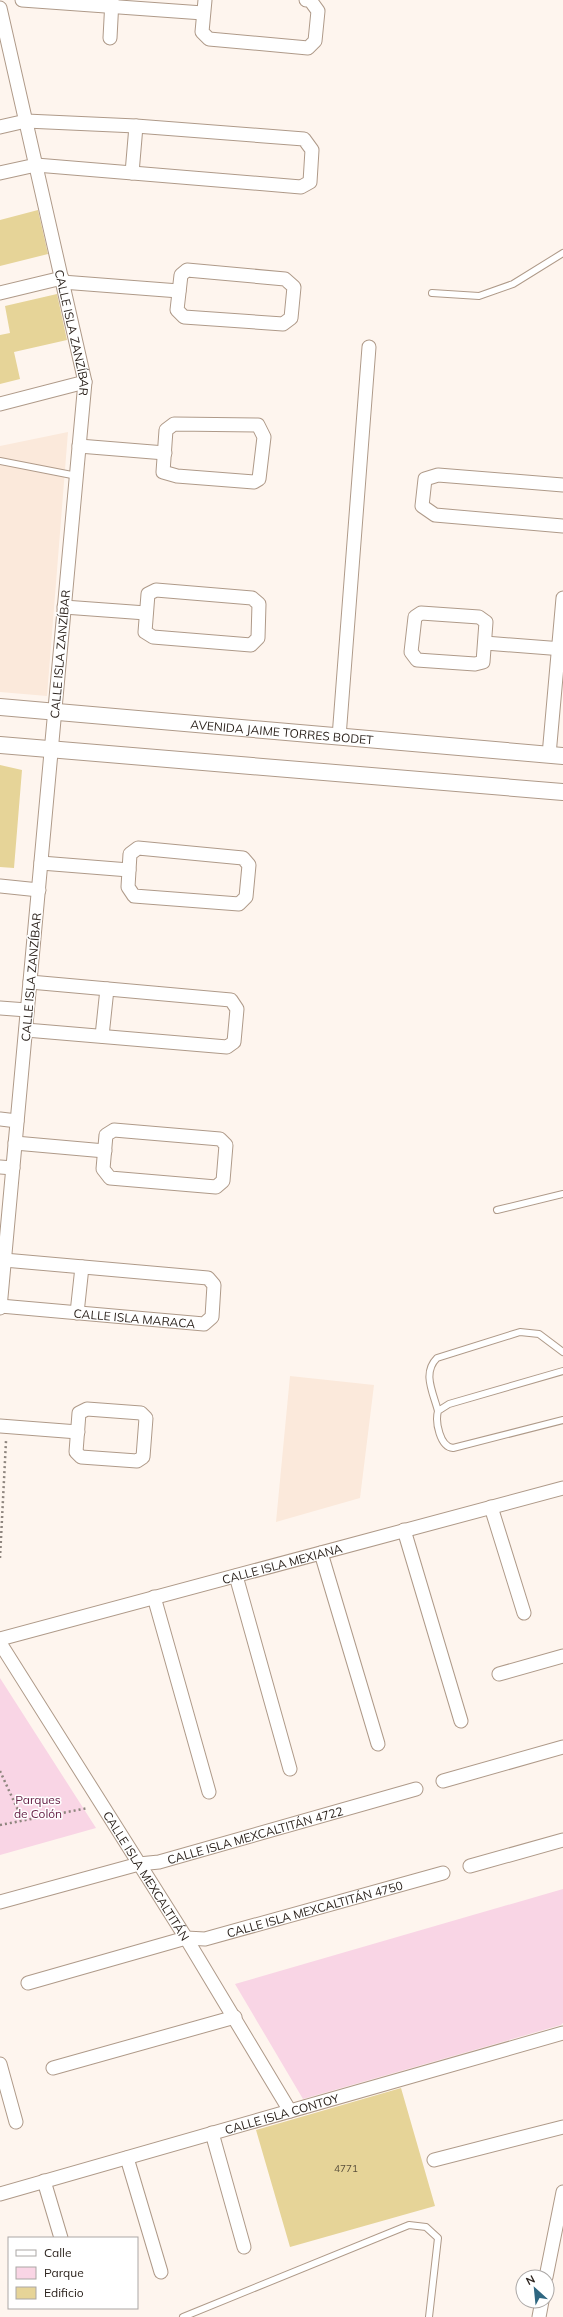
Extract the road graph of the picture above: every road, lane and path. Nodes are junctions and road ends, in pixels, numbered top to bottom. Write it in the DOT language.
graph roads {
  1 [pos="22,0"];
  2 [pos="205,0"];
  3 [pos="306,0"];
  4 [pos="112,3"];
  5 [pos="0,8"];
  6 [pos="204,13"];
  7 [pos="110,38"];
  8 [pos="26,121"];
  9 [pos="136,126"];
  10 [pos="0,127"];
  11 [pos="36,165"];
  12 [pos="0,173"];
  13 [pos="132,173"];
  14 [pos="563,253"];
  15 [pos="62,280"];
  16 [pos="179,291"];
  17 [pos="0,293"];
  18 [pos="432,293"];
  19 [pos="369,347"];
  20 [pos="85,382"];
  21 [pos="0,404"];
  22 [pos="79,446"];
  23 [pos="164,453"];
  24 [pos="0,461"];
  25 [pos="77,476"];
  26 [pos="563,485"];
  27 [pos="563,526"];
  28 [pos="563,598"];
  29 [pos="64,607"];
  30 [pos="146,613"];
  31 [pos="484,643"];
  32 [pos="561,648"];
  33 [pos="0,707"];
  34 [pos="55,712"];
  35 [pos="339,737"];
  36 [pos="0,744"];
  37 [pos="52,749"];
  38 [pos="556,755"];
  39 [pos="563,792"];
  40 [pos="41,862"];
  41 [pos="129,870"];
  42 [pos="0,886"];
  43 [pos="39,890"];
  44 [pos="30,982"];
  45 [pos="107,989"];
  46 [pos="0,1008"];
  47 [pos="28,1010"];
  48 [pos="26,1030"];
  49 [pos="102,1036"];
  50 [pos="0,1119"];
  51 [pos="17,1121"];
  52 [pos="15,1143"];
  53 [pos="105,1151"];
  54 [pos="6,1168"];
  55 [pos="563,1194"];
  56 [pos="497,1210"];
  57 [pos="4,1260"];
  58 [pos="82,1267"];
  59 [pos="1,1284"];
  60 [pos="0,1307"];
  61 [pos="77,1313"];
  62 [pos="563,1352"];
  63 [pos="563,1371"];
  64 [pos="438,1411"];
  65 [pos="563,1420"];
  66 [pos="3,1426"];
  67 [pos="78,1432"];
  68 [pos="563,1488"];
  69 [pos="491,1507"];
  70 [pos="404,1530"];
  71 [pos="1,1536"];
  72 [pos="321,1552"];
  73 [pos="0,1558"];
  74 [pos="236,1576"];
  75 [pos="154,1597"];
  76 [pos="524,1614"];
  77 [pos="0,1639"];
  78 [pos="0,1643"];
  79 [pos="563,1656"];
  80 [pos="499,1674"];
  81 [pos="461,1721"];
  82 [pos="378,1744"];
  83 [pos="563,1747"];
  84 [pos="290,1769"];
  85 [pos="0,1771"];
  86 [pos="443,1781"];
  87 [pos="416,1789"];
  88 [pos="209,1792"];
  89 [pos="103,1805"];
  90 [pos="23,1821"];
  91 [pos="0,1825"];
  92 [pos="563,1840"];
  93 [pos="140,1864"];
  94 [pos="470,1866"];
  95 [pos="443,1873"];
  96 [pos="0,1902"];
  97 [pos="186,1938"];
  98 [pos="28,1982"];
  99 [pos="235,2017"];
  100 [pos="563,2033"];
  101 [pos="0,2064"];
  102 [pos="53,2068"];
  103 [pos="3,2087"];
  104 [pos="290,2111"];
  105 [pos="16,2122"];
  106 [pos="563,2127"];
  107 [pos="212,2133"];
  108 [pos="127,2158"];
  109 [pos="434,2160"];
  110 [pos="44,2181"];
  111 [pos="563,2192"];
  112 [pos="0,2194"];
  113 [pos="61,2237"];
  114 [pos="244,2247"];
  115 [pos="548,2269"];
  116 [pos="161,2272"];
  117 [pos="183,2317"];
  118 [pos="428,2317"];
  1 -- 4 [label="street"];
  2 -- 6 [label="street"];
  3 -- 6 [label="street"];
  4 -- 6 [label="street"];
  4 -- 7 [label="street"];
  5 -- 8 [label="street, CALLE ISLA ZANZÍBAR"];
  8 -- 9 [label="street"];
  8 -- 10 [label="street"];
  8 -- 11 [label="street, CALLE ISLA ZANZÍBAR"];
  9 -- 13 [label="street"];
  9 -- 13 [label="street"];
  11 -- 12 [label="street"];
  11 -- 13 [label="street"];
  11 -- 15 [label="street, CALLE ISLA ZANZÍBAR"];
  14 -- 18 [label="lane"];
  15 -- 16 [label="street"];
  15 -- 17 [label="street"];
  15 -- 20 [label="street, CALLE ISLA ZANZÍBAR"];
  16 -- 16 [label="street"];
  19 -- 35 [label="street"];
  20 -- 21 [label="street"];
  20 -- 22 [label="street, CALLE ISLA ZANZÍBAR"];
  22 -- 23 [label="street"];
  22 -- 25 [label="street, CALLE ISLA ZANZÍBAR"];
  23 -- 23 [label="street"];
  24 -- 25 [label="lane"];
  25 -- 29 [label="street, CALLE ISLA ZANZÍBAR"];
  26 -- 27 [label="street"];
  28 -- 32 [label="street"];
  29 -- 30 [label="street"];
  29 -- 34 [label="street, CALLE ISLA ZANZÍBAR"];
  30 -- 30 [label="street"];
  31 -- 31 [label="street"];
  31 -- 32 [label="street"];
  32 -- 38 [label="street"];
  33 -- 34 [label="street, AVENIDA JAIME TORRES BODET"];
  34 -- 35 [label="street, AVENIDA JAIME TORRES BODET"];
  34 -- 37 [label="street, CALLE ISLA ZANZÍBAR"];
  35 -- 38 [label="street, AVENIDA JAIME TORRES BODET"];
  36 -- 37 [label="street"];
  37 -- 39 [label="street"];
  37 -- 40 [label="street, CALLE ISLA ZANZÍBAR"];
  40 -- 41 [label="street"];
  40 -- 43 [label="street, CALLE ISLA ZANZÍBAR"];
  41 -- 41 [label="street"];
  42 -- 43 [label="street"];
  43 -- 44 [label="street, CALLE ISLA ZANZÍBAR"];
  44 -- 45 [label="street"];
  44 -- 47 [label="street, CALLE ISLA ZANZÍBAR"];
  45 -- 49 [label="street"];
  45 -- 49 [label="street"];
  46 -- 47 [label="street"];
  47 -- 48 [label="street, CALLE ISLA ZANZÍBAR"];
  48 -- 49 [label="street"];
  48 -- 51 [label="street, CALLE ISLA ZANZÍBAR"];
  50 -- 51 [label="street"];
  51 -- 52 [label="street, CALLE ISLA ZANZÍBAR"];
  52 -- 53 [label="street"];
  52 -- 54 [label="street, CALLE ISLA ZANZÍBAR"];
  53 -- 53 [label="street"];
  54 -- 57 [label="street, CALLE ISLA ZANZÍBAR"];
  55 -- 56 [label="lane"];
  57 -- 58 [label="street, CALLE ISLA MARACA"];
  57 -- 59 [label="street, CALLE ISLA ZANZÍBAR"];
  58 -- 61 [label="street"];
  58 -- 61 [label="street, CALLE ISLA MARACA"];
  59 -- 60 [label="street, CALLE ISLA ZANZÍBAR"];
  60 -- 61 [label="street, CALLE ISLA MARACA"];
  62 -- 64 [label="lane"];
  63 -- 64 [label="lane"];
  64 -- 65 [label="lane"];
  66 -- 67 [label="street"];
  66 -- 71 [label="path"];
  67 -- 67 [label="street"];
  68 -- 69 [label="street, CALLE ISLA MEXIANA"];
  69 -- 70 [label="street, CALLE ISLA MEXIANA"];
  69 -- 76 [label="street"];
  70 -- 72 [label="street, CALLE ISLA MEXIANA"];
  70 -- 81 [label="street"];
  71 -- 73 [label="path"];
  72 -- 74 [label="street, CALLE ISLA MEXIANA"];
  72 -- 82 [label="street"];
  74 -- 75 [label="street, CALLE ISLA MEXIANA"];
  74 -- 84 [label="street"];
  75 -- 77 [label="street, CALLE ISLA MEXIANA"];
  75 -- 88 [label="street"];
  78 -- 89 [label="street, CALLE ISLA MEXCALTITÁN"];
  79 -- 80 [label="street"];
  83 -- 86 [label="street"];
  85 -- 90 [label="path"];
  87 -- 93 [label="street, CALLE ISLA MEXCALTITÁN 4722"];
  89 -- 90 [label="path"];
  89 -- 93 [label="street, CALLE ISLA MEXCALTITÁN"];
  90 -- 91 [label="path"];
  92 -- 94 [label="street"];
  93 -- 96 [label="street, CALLE ISLA MEXCALTITÁN 4722"];
  93 -- 97 [label="street, CALLE ISLA MEXCALTITÁN"];
  95 -- 97 [label="street, CALLE ISLA MEXCALTITÁN 4750"];
  97 -- 98 [label="street, CALLE ISLA MEXCALTITÁN 4750"];
  97 -- 99 [label="street, CALLE ISLA MEXCALTITÁN"];
  99 -- 102 [label="street"];
  99 -- 104 [label="street, CALLE ISLA MEXCALTITÁN"];
  100 -- 104 [label="street, CALLE ISLA CONTOY"];
  101 -- 103 [label="street"];
  103 -- 105 [label="street"];
  104 -- 107 [label="street, CALLE ISLA CONTOY"];
  106 -- 109 [label="street"];
  107 -- 108 [label="street, CALLE ISLA CONTOY"];
  107 -- 114 [label="street"];
  108 -- 110 [label="street, CALLE ISLA CONTOY"];
  108 -- 116 [label="street"];
  110 -- 112 [label="street, CALLE ISLA CONTOY"];
  110 -- 113 [label="street"];
  111 -- 115 [label="street"];
  117 -- 118 [label="lane"];
}
